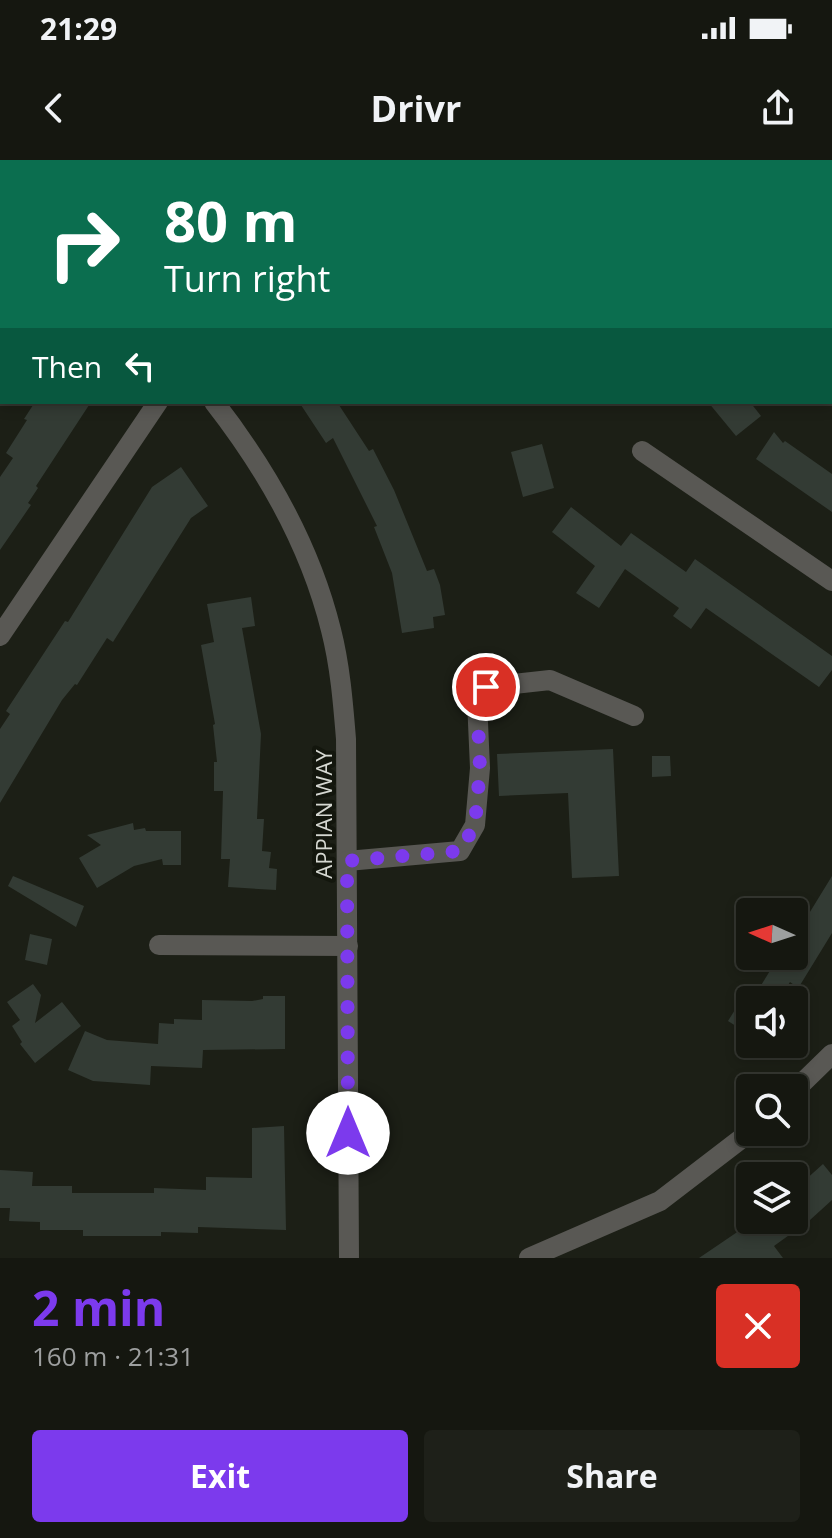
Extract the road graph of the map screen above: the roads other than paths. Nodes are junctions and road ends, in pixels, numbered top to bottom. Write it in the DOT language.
graph roads {
  1 [pos="157,404"];
  2 [pos="216,404"];
  3 [pos="642,451"];
  4 [pos="832,581"];
  5 [pos="0,636"];
  6 [pos="634,716"];
  7 [pos="347,861"];
  8 [pos="159,945"];
  9 [pos="348,946"];
  10 [pos="832,1054"];
  11 [pos="808,1077"];
  12 [pos="736,1143"];
  13 [pos="349,1258"];
  14 [pos="529,1258"];
  1 -- 5 [label="street"];
  2 -- 7 [label="street, APPIAN WAY"];
  3 -- 4 [label="street"];
  6 -- 7 [label="street"];
  7 -- 9 [label="street, APPIAN WAY"];
  8 -- 9 [label="street"];
  9 -- 13 [label="street, APPIAN WAY"];
  10 -- 11 [label="street"];
  12 -- 14 [label="street"];
}
